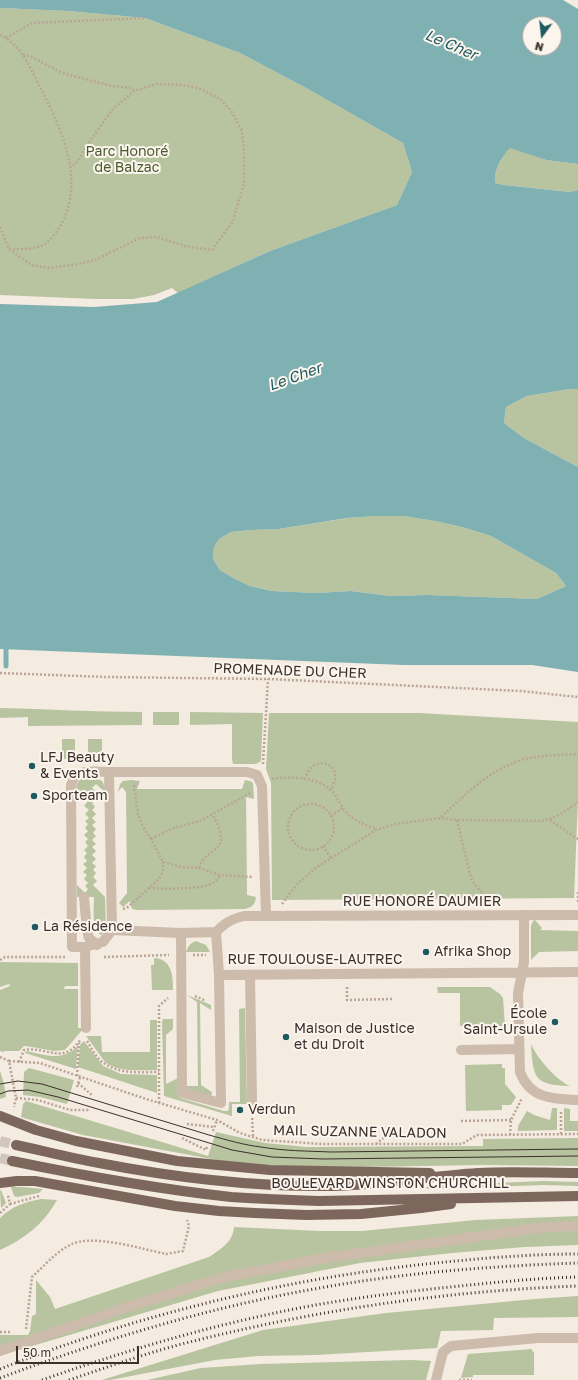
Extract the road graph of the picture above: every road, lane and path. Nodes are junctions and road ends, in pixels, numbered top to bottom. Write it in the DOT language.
graph roads {
  1 [pos="146,18"];
  2 [pos="0,35"];
  3 [pos="6,38"];
  4 [pos="24,55"];
  5 [pos="134,91"];
  6 [pos="71,167"];
  7 [pos="0,228"];
  8 [pos="9,249"];
  9 [pos="0,673"];
  10 [pos="268,679"];
  11 [pos="578,697"];
  12 [pos="578,754"];
  13 [pos="109,772"];
  14 [pos="133,772"];
  15 [pos="257,775"];
  16 [pos="304,779"];
  17 [pos="262,786"];
  18 [pos="331,790"];
  19 [pos="578,802"];
  20 [pos="343,808"];
  21 [pos="213,815"];
  22 [pos="330,816"];
  23 [pos="441,818"];
  24 [pos="457,820"];
  25 [pos="549,820"];
  26 [pos="376,830"];
  27 [pos="151,838"];
  28 [pos="578,839"];
  29 [pos="323,846"];
  30 [pos="331,858"];
  31 [pos="163,862"];
  32 [pos="198,868"];
  33 [pos="220,875"];
  34 [pos="264,879"];
  35 [pos="148,888"];
  36 [pos="84,897"];
  37 [pos="281,906"];
  38 [pos="493,906"];
  39 [pos="112,914"];
  40 [pos="578,914"];
  41 [pos="266,916"];
  42 [pos="524,916"];
  43 [pos="112,930"];
  44 [pos="216,932"];
  45 [pos="181,933"];
  46 [pos="97,945"];
  47 [pos="85,952"];
  48 [pos="176,955"];
  49 [pos="188,955"];
  50 [pos="208,955"];
  51 [pos="0,960"];
  52 [pos="578,972"];
  53 [pos="522,973"];
  54 [pos="220,975"];
  55 [pos="250,975"];
  56 [pos="347,982"];
  57 [pos="194,995"];
  58 [pos="169,997"];
  59 [pos="392,999"];
  60 [pos="210,1003"];
  61 [pos="86,1028"];
  62 [pos="79,1042"];
  63 [pos="519,1049"];
  64 [pos="461,1050"];
  65 [pos="0,1057"];
  66 [pos="9,1061"];
  67 [pos="19,1062"];
  68 [pos="159,1072"];
  69 [pos="76,1076"];
  70 [pos="80,1077"];
  71 [pos="78,1083"];
  72 [pos="77,1087"];
  73 [pos="526,1090"];
  74 [pos="93,1096"];
  75 [pos="16,1098"];
  76 [pos="578,1100"];
  77 [pos="159,1102"];
  78 [pos="252,1102"];
  79 [pos="72,1106"];
  80 [pos="561,1108"];
  81 [pos="14,1110"];
  82 [pos="70,1110"];
  83 [pos="89,1110"];
  84 [pos="0,1116"];
  85 [pos="217,1120"];
  86 [pos="511,1120"];
  87 [pos="461,1121"];
  88 [pos="187,1124"];
  89 [pos="214,1128"];
  90 [pos="213,1131"];
  91 [pos="578,1134"];
  92 [pos="510,1135"];
  93 [pos="561,1135"];
  94 [pos="392,1136"];
  95 [pos="253,1137"];
  96 [pos="182,1138"];
  97 [pos="375,1144"];
  98 [pos="16,1145"];
  99 [pos="207,1146"];
  100 [pos="12,1161"];
  101 [pos="478,1173"];
  102 [pos="578,1173"];
  103 [pos="3,1186"];
  104 [pos="45,1196"];
  105 [pos="578,1196"];
  106 [pos="491,1198"];
  107 [pos="10,1204"];
  108 [pos="0,1213"];
  109 [pos="186,1216"];
  110 [pos="578,1224"];
  111 [pos="0,1332"];
  112 [pos="13,1332"];
  113 [pos="25,1332"];
  114 [pos="578,1338"];
  115 [pos="0,1352"];
  116 [pos="436,1380"];
  117 [pos="459,1380"];
  118 [pos="472,1380"];
  1 -- 3 [label="path"];
  2 -- 3 [label="path"];
  3 -- 4 [label="path"];
  4 -- 5 [label="path"];
  4 -- 6 [label="path"];
  5 -- 6 [label="path"];
  5 -- 8 [label="path"];
  6 -- 8 [label="path"];
  7 -- 8 [label="path"];
  9 -- 10 [label="path, PROMENADE DU CHER"];
  10 -- 11 [label="path, PROMENADE DU CHER"];
  10 -- 15 [label="path"];
  12 -- 23 [label="path"];
  13 -- 14 [label="street"];
  13 -- 39 [label="street"];
  13 -- 47 [label="street"];
  14 -- 15 [label="street"];
  14 -- 27 [label="path"];
  15 -- 17 [label="street"];
  16 -- 17 [label="path"];
  16 -- 18 [label="path"];
  16 -- 18 [label="path"];
  17 -- 21 [label="path"];
  17 -- 34 [label="street"];
  18 -- 20 [label="path"];
  19 -- 25 [label="path"];
  20 -- 22 [label="path"];
  20 -- 26 [label="path"];
  21 -- 27 [label="path"];
  21 -- 32 [label="path"];
  22 -- 29 [label="path"];
  22 -- 29 [label="path"];
  23 -- 24 [label="path"];
  23 -- 26 [label="path"];
  24 -- 25 [label="path"];
  24 -- 38 [label="path"];
  25 -- 28 [label="path"];
  26 -- 30 [label="path"];
  27 -- 31 [label="path"];
  29 -- 30 [label="path"];
  30 -- 37 [label="path"];
  31 -- 32 [label="path"];
  31 -- 35 [label="path"];
  32 -- 33 [label="path"];
  33 -- 34 [label="path"];
  33 -- 35 [label="path"];
  34 -- 41 [label="street"];
  35 -- 39 [label="path"];
  36 -- 46 [label="street"];
  39 -- 43 [label="street"];
  40 -- 42 [label="street, RUE HONORÉ DAUMIER"];
  41 -- 42 [label="street, RUE HONORÉ DAUMIER"];
  41 -- 44 [label="street, RUE HONORÉ DAUMIER"];
  42 -- 53 [label="street"];
  43 -- 45 [label="street"];
  43 -- 46 [label="street"];
  44 -- 45 [label="street"];
  44 -- 54 [label="street"];
  45 -- 54 [label="street"];
  46 -- 47 [label="street"];
  47 -- 48 [label="path"];
  47 -- 51 [label="path"];
  47 -- 61 [label="street"];
  49 -- 50 [label="path"];
  52 -- 53 [label="street, RUE TOULOUSE-LAUTREC"];
  53 -- 55 [label="street, RUE TOULOUSE-LAUTREC"];
  53 -- 63 [label="street"];
  54 -- 55 [label="street, RUE TOULOUSE-LAUTREC"];
  55 -- 78 [label="street"];
  56 -- 59 [label="path"];
  57 -- 60 [label="path"];
  58 -- 68 [label="path"];
  62 -- 67 [label="path"];
  62 -- 68 [label="path"];
  62 -- 69 [label="path"];
  63 -- 64 [label="street"];
  63 -- 73 [label="street"];
  65 -- 66 [label="path, MAIL SUZANNE VALADON"];
  66 -- 67 [label="path, MAIL SUZANNE VALADON"];
  66 -- 75 [label="path"];
  67 -- 69 [label="path, MAIL SUZANNE VALADON"];
  68 -- 77 [label="path"];
  69 -- 70 [label="path, MAIL SUZANNE VALADON"];
  70 -- 71 [label="path"];
  70 -- 77 [label="path, MAIL SUZANNE VALADON"];
  71 -- 72 [label="path"];
  71 -- 74 [label="path"];
  73 -- 76 [label="street"];
  73 -- 86 [label="path"];
  75 -- 81 [label="path"];
  75 -- 82 [label="path"];
  77 -- 85 [label="path, MAIL SUZANNE VALADON"];
  78 -- 95 [label="path"];
  79 -- 82 [label="path"];
  80 -- 93 [label="path"];
  82 -- 83 [label="path"];
  84 -- 101 [label="main road"];
  85 -- 89 [label="path"];
  85 -- 95 [label="path, MAIL SUZANNE VALADON"];
  86 -- 87 [label="path"];
  86 -- 92 [label="path"];
  88 -- 89 [label="path"];
  89 -- 90 [label="path"];
  91 -- 93 [label="path, MAIL SUZANNE VALADON"];
  92 -- 93 [label="path, MAIL SUZANNE VALADON"];
  92 -- 97 [label="path, MAIL SUZANNE VALADON"];
  94 -- 97 [label="path"];
  95 -- 97 [label="path, MAIL SUZANNE VALADON"];
  96 -- 99 [label="path"];
  98 -- 101 [label="main road, BOULEVARD WINSTON CHURCHILL"];
  100 -- 106 [label="main road, BOULEVARD WINSTON CHURCHILL"];
  101 -- 102 [label="main road, BOULEVARD WINSTON CHURCHILL"];
  103 -- 106 [label="main road"];
  103 -- 107 [label="path"];
  104 -- 107 [label="path"];
  105 -- 106 [label="main road, BOULEVARD WINSTON CHURCHILL"];
  107 -- 108 [label="path"];
  109 -- 113 [label="path"];
  110 -- 115 [label="street"];
  111 -- 112 [label="path"];
  114 -- 116 [label="street"];
  117 -- 118 [label="path"];
}
